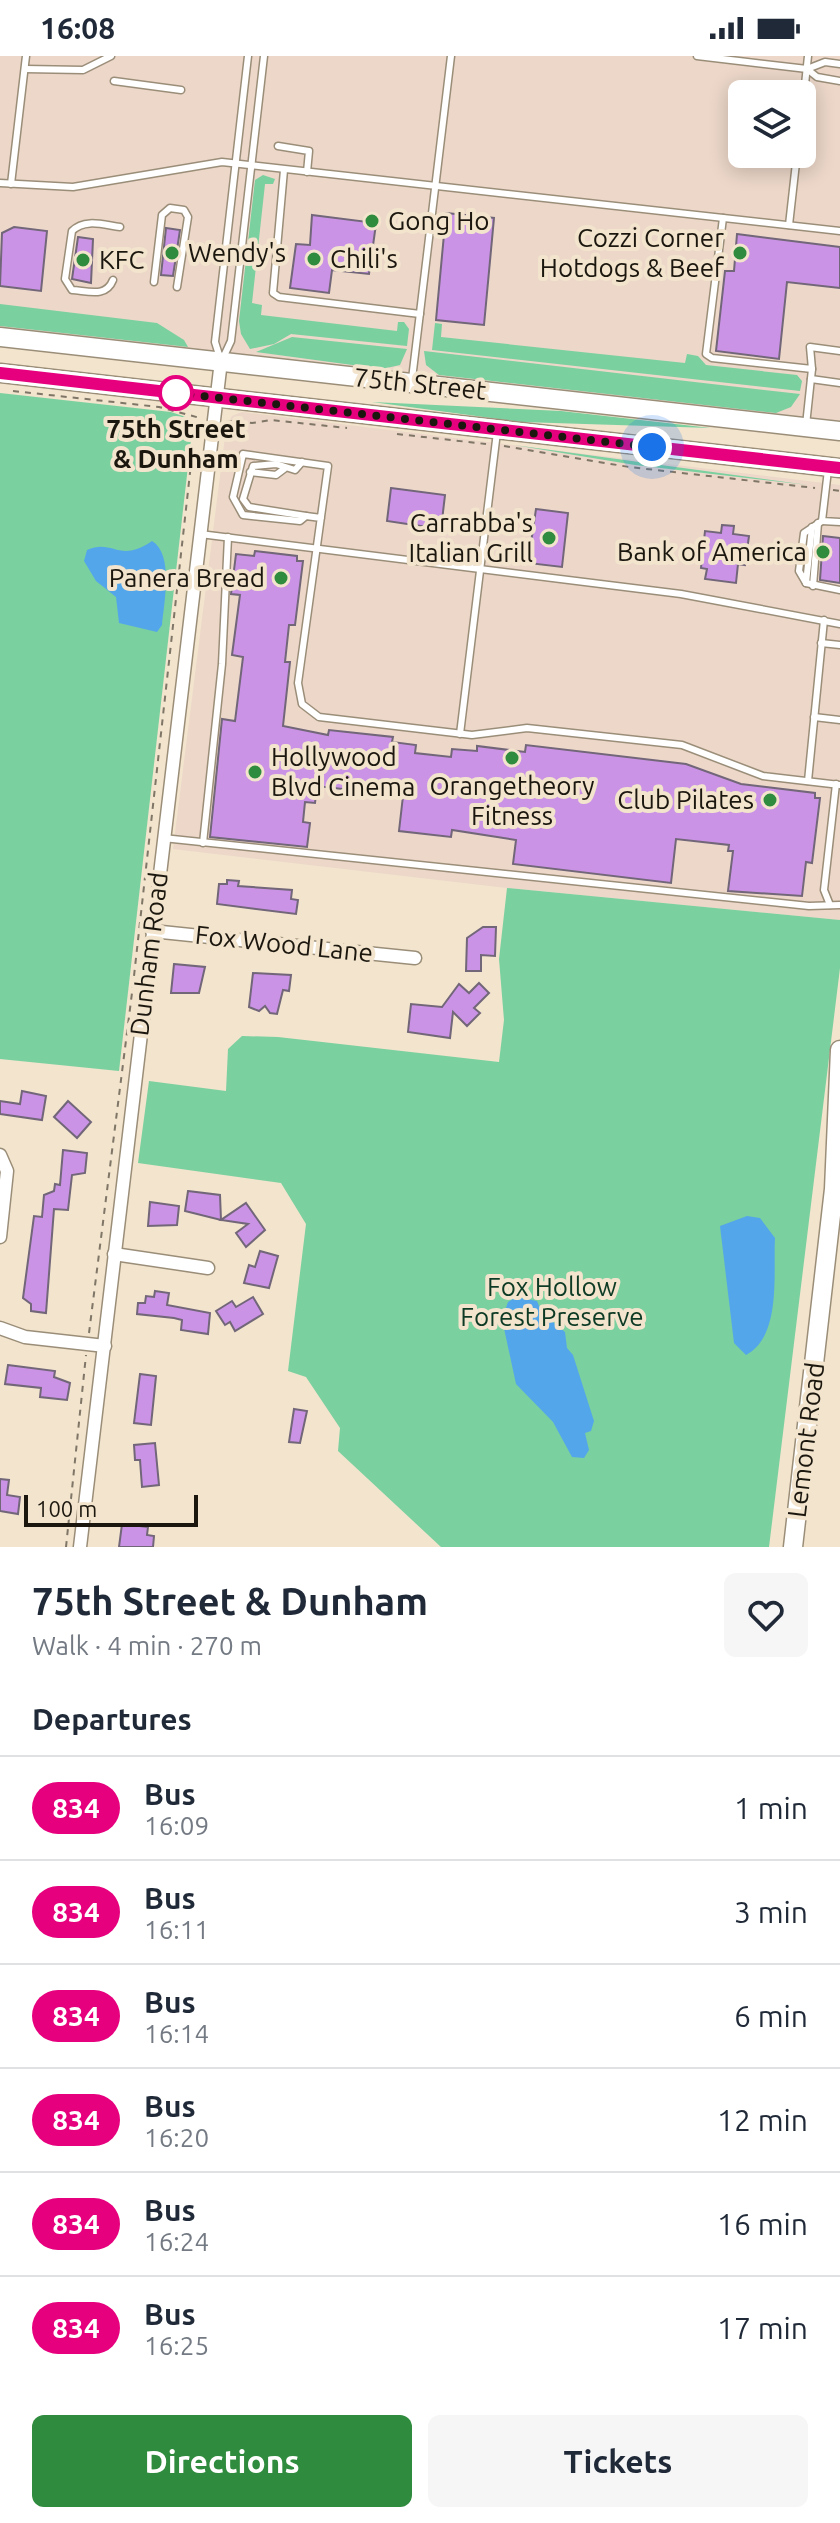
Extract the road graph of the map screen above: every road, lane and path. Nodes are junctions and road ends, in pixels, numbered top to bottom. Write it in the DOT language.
graph roads {
  1 [pos="26,56"];
  2 [pos="111,56"];
  3 [pos="248,56"];
  4 [pos="264,56"];
  5 [pos="451,56"];
  6 [pos="697,56"];
  7 [pos="808,56"];
  8 [pos="840,64"];
  9 [pos="25,69"];
  10 [pos="807,69"];
  11 [pos="806,80"];
  12 [pos="114,81"];
  13 [pos="840,81"];
  14 [pos="181,90"];
  15 [pos="278,146"];
  16 [pos="237,164"];
  17 [pos="252,166"];
  18 [pos="795,168"];
  19 [pos="284,170"];
  20 [pos="307,172"];
  21 [pos="0,183"];
  22 [pos="11,184"];
  23 [pos="436,186"];
  24 [pos="723,218"];
  25 [pos="789,225"];
  26 [pos="120,227"];
  27 [pos="840,231"];
  28 [pos="113,280"];
  29 [pos="154,282"];
  30 [pos="177,287"];
  31 [pos="420,314"];
  32 [pos="0,337"];
  33 [pos="840,351"];
  34 [pos="221,361"];
  35 [pos="812,369"];
  36 [pos="0,373"];
  37 [pos="811,379"];
  38 [pos="412,383"];
  39 [pos="840,383"];
  40 [pos="0,389"];
  41 [pos="217,398"];
  42 [pos="191,417"];
  43 [pos="199,418"];
  44 [pos="227,421"];
  45 [pos="806,428"];
  46 [pos="351,429"];
  47 [pos="497,429"];
  48 [pos="840,431"];
  49 [pos="396,434"];
  50 [pos="479,444"];
  51 [pos="509,447"];
  52 [pos="302,462"];
  53 [pos="834,467"];
  54 [pos="809,487"];
  55 [pos="306,516"];
  56 [pos="321,518"];
  57 [pos="840,522"];
  58 [pos="818,524"];
  59 [pos="200,534"];
  60 [pos="228,537"];
  61 [pos="317,550"];
  62 [pos="479,569"];
  63 [pos="809,585"];
  64 [pos="840,590"];
  65 [pos="824,620"];
  66 [pos="840,624"];
  67 [pos="821,643"];
  68 [pos="840,645"];
  69 [pos="814,717"];
  70 [pos="840,720"];
  71 [pos="460,734"];
  72 [pos="808,781"];
  73 [pos="838,784"];
  74 [pos="163,838"];
  75 [pos="203,843"];
  76 [pos="830,905"];
  77 [pos="840,905"];
  78 [pos="152,931"];
  79 [pos="415,958"];
  80 [pos="840,1050"];
  81 [pos="0,1155"];
  82 [pos="840,1164"];
  83 [pos="834,1189"];
  84 [pos="0,1237"];
  85 [pos="114,1254"];
  86 [pos="208,1268"];
  87 [pos="0,1328"];
  88 [pos="88,1344"];
  89 [pos="105,1346"];
  90 [pos="66,1547"];
  91 [pos="80,1547"];
  92 [pos="793,1547"];
  1 -- 9 [label="lane"];
  2 -- 9 [label="lane"];
  3 -- 16 [label="lane"];
  4 -- 17 [label="lane"];
  5 -- 23 [label="lane"];
  6 -- 10 [label="lane"];
  7 -- 10 [label="lane"];
  8 -- 10 [label="lane"];
  9 -- 22 [label="lane"];
  10 -- 11 [label="lane"];
  10 -- 13 [label="lane"];
  12 -- 14 [label="lane"];
  15 -- 20 [label="lane"];
  16 -- 17 [label="lane"];
  16 -- 22 [label="lane"];
  16 -- 34 [label="lane"];
  17 -- 19 [label="lane"];
  17 -- 34 [label="lane"];
  18 -- 25 [label="lane"];
  19 -- 20 [label="lane"];
  19 -- 31 [label="lane"];
  20 -- 23 [label="lane"];
  21 -- 22 [label="lane"];
  23 -- 24 [label="lane"];
  23 -- 31 [label="lane"];
  24 -- 25 [label="lane"];
  24 -- 35 [label="lane"];
  25 -- 27 [label="lane"];
  26 -- 28 [label="lane"];
  29 -- 30 [label="lane"];
  31 -- 38 [label="lane"];
  32 -- 34 [label="main road, 75th Street"];
  33 -- 35 [label="lane"];
  34 -- 38 [label="main road, 75th Street"];
  34 -- 41 [label="street, Dunham Road"];
  35 -- 37 [label="lane"];
  36 -- 41 [label="main road, 75th Street"];
  37 -- 39 [label="lane"];
  37 -- 45 [label="lane"];
  38 -- 45 [label="main road, 75th Street"];
  40 -- 42 [label="path"];
  41 -- 47 [label="main road, 75th Street"];
  41 -- 59 [label="street, Dunham Road"];
  42 -- 43 [label="path"];
  42 -- 88 [label="path"];
  44 -- 46 [label="path"];
  45 -- 48 [label="main road, 75th Street"];
  47 -- 53 [label="main road, 75th Street"];
  47 -- 62 [label="lane"];
  49 -- 50 [label="path"];
  51 -- 54 [label="path"];
  52 -- 55 [label="lane"];
  52 -- 55 [label="lane"];
  52 -- 56 [label="lane"];
  53 -- 58 [label="lane"];
  55 -- 56 [label="lane"];
  56 -- 61 [label="lane"];
  57 -- 58 [label="lane"];
  58 -- 63 [label="lane"];
  58 -- 63 [label="lane"];
  59 -- 60 [label="lane"];
  59 -- 74 [label="street, Dunham Road"];
  60 -- 61 [label="lane"];
  60 -- 75 [label="lane"];
  61 -- 62 [label="lane"];
  61 -- 71 [label="lane"];
  62 -- 65 [label="lane"];
  62 -- 71 [label="lane"];
  63 -- 64 [label="lane"];
  65 -- 66 [label="lane"];
  65 -- 67 [label="lane"];
  67 -- 68 [label="lane"];
  67 -- 69 [label="lane"];
  69 -- 70 [label="lane"];
  69 -- 72 [label="lane"];
  71 -- 72 [label="lane"];
  72 -- 73 [label="lane"];
  73 -- 76 [label="lane"];
  74 -- 75 [label="lane"];
  74 -- 78 [label="street, Dunham Road"];
  75 -- 76 [label="lane"];
  76 -- 77 [label="lane"];
  78 -- 79 [label="street, Fox Wood Lane"];
  78 -- 85 [label="street, Dunham Road"];
  80 -- 83 [label="main road, Lemont Road"];
  81 -- 84 [label="street"];
  82 -- 83 [label="main road, Lemont Road"];
  83 -- 92 [label="main road, Lemont Road"];
  85 -- 86 [label="street"];
  85 -- 89 [label="street, Dunham Road"];
  87 -- 88 [label="street"];
  88 -- 89 [label="street"];
  88 -- 90 [label="path"];
  89 -- 91 [label="street, Dunham Road"];
}
